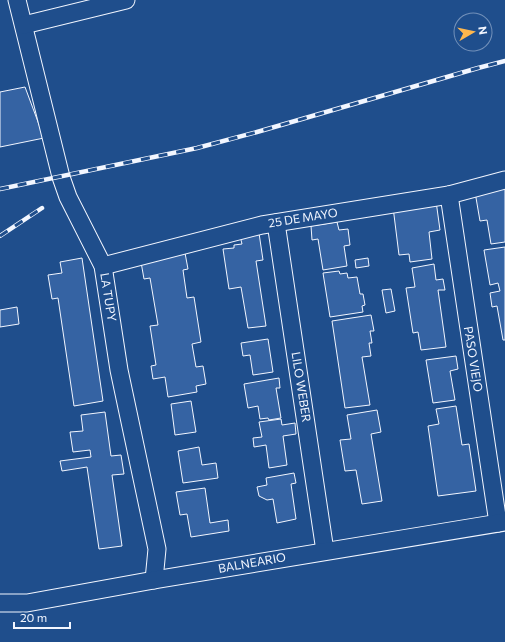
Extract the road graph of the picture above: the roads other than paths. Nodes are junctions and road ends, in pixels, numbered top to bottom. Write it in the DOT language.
graph roads {
  1 [pos="17,0"];
  2 [pos="126,0"];
  3 [pos="24,25"];
  4 [pos="505,180"];
  5 [pos="449,195"];
  6 [pos="276,223"];
  7 [pos="103,266"];
  8 [pos="501,522"];
  9 [pos="326,551"];
  10 [pos="154,580"];
  11 [pos="0,603"];
  1 -- 3 [label="street, LA TUPY"];
  2 -- 3 [label="street"];
  3 -- 7 [label="street, LA TUPY"];
  4 -- 5 [label="street, 25 DE MAYO"];
  5 -- 6 [label="street, 25 DE MAYO"];
  5 -- 8 [label="street, PASO VIEJO"];
  6 -- 7 [label="street, 25 DE MAYO"];
  6 -- 9 [label="street, LILO WEBER"];
  7 -- 10 [label="street, LA TUPY"];
  8 -- 9 [label="street, BALNEARIO"];
  9 -- 10 [label="street, BALNEARIO"];
  10 -- 11 [label="street, BALNEARIO"];
}
